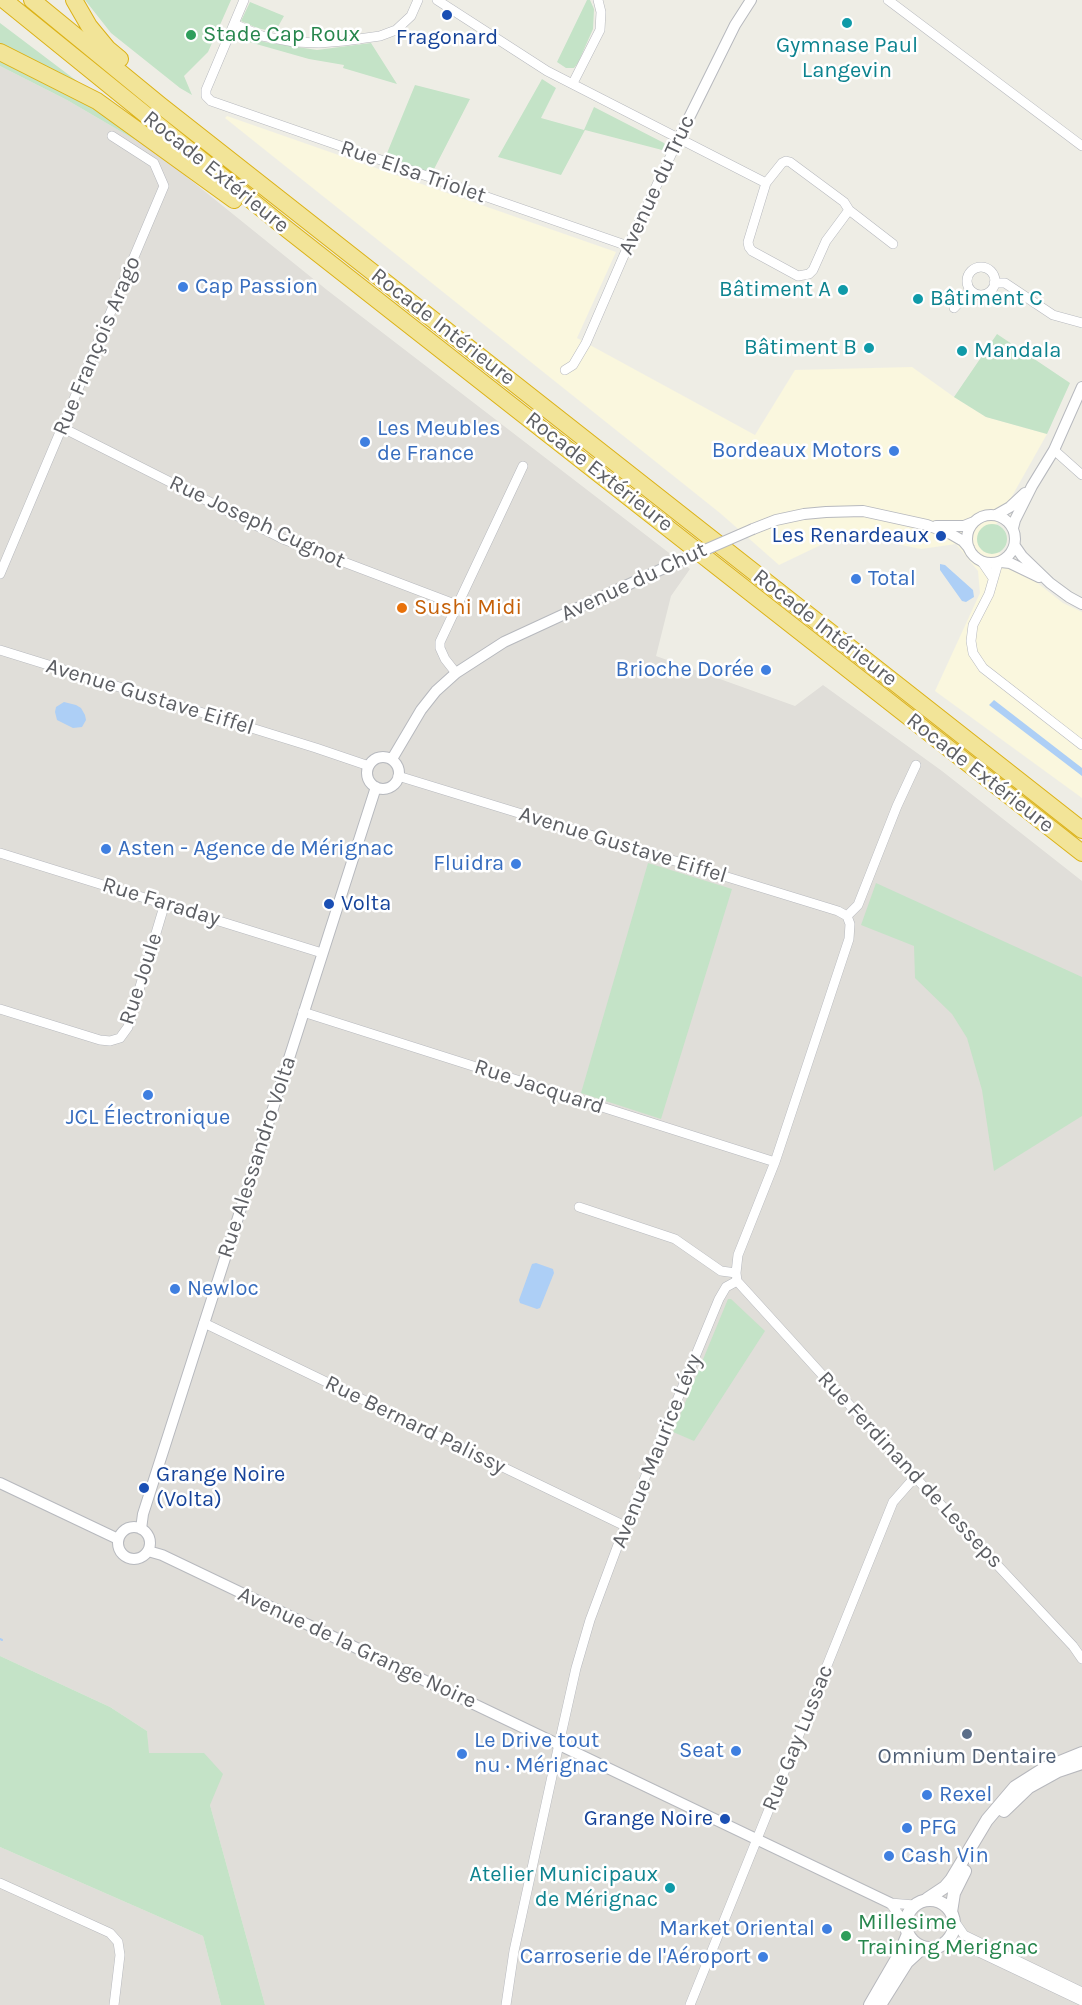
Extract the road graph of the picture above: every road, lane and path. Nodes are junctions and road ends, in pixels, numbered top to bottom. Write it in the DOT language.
graph roads {
  1 [pos="4,0"];
  2 [pos="32,0"];
  3 [pos="75,0"];
  4 [pos="244,0"];
  5 [pos="418,0"];
  6 [pos="437,0"];
  7 [pos="598,0"];
  8 [pos="752,0"];
  9 [pos="888,0"];
  10 [pos="234,24"];
  11 [pos="0,52"];
  12 [pos="573,83"];
  13 [pos="160,105"];
  14 [pos="112,136"];
  15 [pos="679,138"];
  16 [pos="1082,146"];
  17 [pos="766,183"];
  18 [pos="849,210"];
  19 [pos="288,230"];
  20 [pos="893,244"];
  21 [pos="628,246"];
  22 [pos="994,283"];
  23 [pos="970,290"];
  24 [pos="954,308"];
  25 [pos="1082,323"];
  26 [pos="565,370"];
  27 [pos="1082,389"];
  28 [pos="63,428"];
  29 [pos="1054,450"];
  30 [pos="523,466"];
  31 [pos="1082,475"];
  32 [pos="1032,486"];
  33 [pos="996,515"];
  34 [pos="975,521"];
  35 [pos="927,525"];
  36 [pos="1013,528"];
  37 [pos="1015,546"];
  38 [pos="969,548"];
  39 [pos="982,562"];
  40 [pos="999,562"];
  41 [pos="0,574"];
  42 [pos="993,578"];
  43 [pos="1050,583"];
  44 [pos="1082,603"];
  45 [pos="457,605"];
  46 [pos="0,650"];
  47 [pos="456,673"];
  48 [pos="1082,745"];
  49 [pos="392,759"];
  50 [pos="916,765"];
  51 [pos="369,766"];
  52 [pos="398,776"];
  53 [pos="376,787"];
  54 [pos="1082,830"];
  55 [pos="0,853"];
  56 [pos="1082,853"];
  57 [pos="165,903"];
  58 [pos="847,916"];
  59 [pos="322,953"];
  60 [pos="0,1009"];
  61 [pos="303,1012"];
  62 [pos="775,1162"];
  63 [pos="579,1207"];
  64 [pos="736,1277"];
  65 [pos="204,1323"];
  66 [pos="915,1477"];
  67 [pos="0,1483"];
  68 [pos="626,1526"];
  69 [pos="141,1528"];
  70 [pos="118,1539"];
  71 [pos="148,1551"];
  72 [pos="1082,1659"];
  73 [pos="559,1744"];
  74 [pos="1082,1753"];
  75 [pos="1082,1763"];
  76 [pos="757,1839"];
  77 [pos="0,1883"];
  78 [pos="927,1899"];
  79 [pos="890,1903"];
  80 [pos="914,1905"];
  81 [pos="952,1915"];
  82 [pos="907,1929"];
  83 [pos="934,1947"];
  84 [pos="1082,1992"];
  85 [pos="1082,2001"];
  86 [pos="114,2005"];
  87 [pos="506,2005"];
  88 [pos="690,2005"];
  89 [pos="870,2005"];
  90 [pos="880,2005"];
  1 -- 19 [label="highway, Rocade Extérieure"];
  2 -- 13 [label="highway, Rocade Intérieure"];
  3 -- 13 [label="highway"];
  4 -- 10 [label="street"];
  5 -- 10 [label="street"];
  6 -- 12 [label="street"];
  7 -- 12 [label="street"];
  8 -- 15 [label="street, Avenue du Truc"];
  9 -- 16 [label="street"];
  10 -- 21 [label="street, Rue Elsa Triolet"];
  11 -- 19 [label="highway"];
  12 -- 15 [label="street"];
  13 -- 54 [label="highway, Rocade Intérieure"];
  14 -- 28 [label="street, Rue François Arago"];
  15 -- 17 [label="street"];
  15 -- 21 [label="street, Avenue du Truc"];
  17 -- 18 [label="street"];
  17 -- 18 [label="street"];
  18 -- 20 [label="street"];
  19 -- 56 [label="highway, Rocade Extérieure"];
  21 -- 26 [label="street, Avenue du Truc"];
  22 -- 23 [label="street"];
  22 -- 23 [label="street"];
  22 -- 25 [label="street"];
  23 -- 24 [label="street"];
  27 -- 29 [label="street"];
  28 -- 41 [label="street, Rue François Arago"];
  28 -- 45 [label="street, Rue Joseph Cugnot"];
  29 -- 31 [label="street"];
  29 -- 32 [label="street"];
  30 -- 45 [label="street"];
  32 -- 33 [label="street"];
  32 -- 36 [label="street"];
  33 -- 34 [label="street"];
  33 -- 36 [label="street"];
  34 -- 35 [label="street, Avenue du Chut"];
  34 -- 38 [label="street"];
  35 -- 38 [label="street, Avenue du Chut"];
  35 -- 47 [label="street, Avenue du Chut, bridge"];
  36 -- 37 [label="street"];
  37 -- 40 [label="street"];
  37 -- 43 [label="street"];
  38 -- 39 [label="street"];
  39 -- 40 [label="street"];
  39 -- 42 [label="street"];
  40 -- 42 [label="street"];
  40 -- 43 [label="street"];
  42 -- 48 [label="street"];
  43 -- 44 [label="street"];
  45 -- 47 [label="street"];
  46 -- 51 [label="street, Avenue Gustave Eiffel"];
  47 -- 49 [label="street, Avenue du Chut"];
  49 -- 51 [label="street"];
  49 -- 52 [label="street"];
  50 -- 58 [label="street"];
  51 -- 53 [label="street"];
  52 -- 53 [label="street"];
  52 -- 58 [label="street, Avenue Gustave Eiffel"];
  53 -- 59 [label="street, Rue Alessandro Volta"];
  55 -- 57 [label="street, Rue Faraday"];
  57 -- 59 [label="street, Rue Faraday"];
  57 -- 60 [label="street, Rue Joule"];
  58 -- 62 [label="street, Avenue Maurice Lévy"];
  59 -- 61 [label="street, Rue Alessandro Volta"];
  61 -- 62 [label="street, Rue Jacquard"];
  61 -- 65 [label="street, Rue Alessandro Volta"];
  62 -- 64 [label="street, Avenue Maurice Lévy"];
  63 -- 64 [label="street"];
  64 -- 66 [label="street, Rue Ferdinand de Lesseps"];
  64 -- 68 [label="street, Avenue Maurice Lévy"];
  65 -- 68 [label="street, Rue Bernard Palissy"];
  65 -- 69 [label="street, Rue Alessandro Volta"];
  66 -- 72 [label="street, Rue Ferdinand de Lesseps"];
  66 -- 76 [label="street, Rue Gay Lussac"];
  67 -- 70 [label="street"];
  68 -- 73 [label="street, Avenue Maurice Lévy"];
  69 -- 70 [label="street"];
  69 -- 71 [label="street"];
  70 -- 71 [label="street"];
  71 -- 73 [label="street, Avenue de la Grange Noire"];
  73 -- 76 [label="street, Avenue de la Grange Noire"];
  73 -- 87 [label="street, Avenue Maurice Lévy"];
  74 -- 78 [label="main road"];
  75 -- 81 [label="main road"];
  76 -- 79 [label="street, Avenue de la Grange Noire"];
  76 -- 88 [label="street, Rue Gay Lussac"];
  77 -- 86 [label="street"];
  78 -- 80 [label="main road"];
  78 -- 81 [label="main road"];
  79 -- 80 [label="street, Avenue de la Grange Noire"];
  79 -- 82 [label="street, Avenue de la Grange Noire"];
  80 -- 82 [label="main road"];
  81 -- 83 [label="main road"];
  81 -- 84 [label="street"];
  82 -- 83 [label="main road"];
  82 -- 89 [label="main road"];
  83 -- 85 [label="street"];
  83 -- 90 [label="main road"];
}
